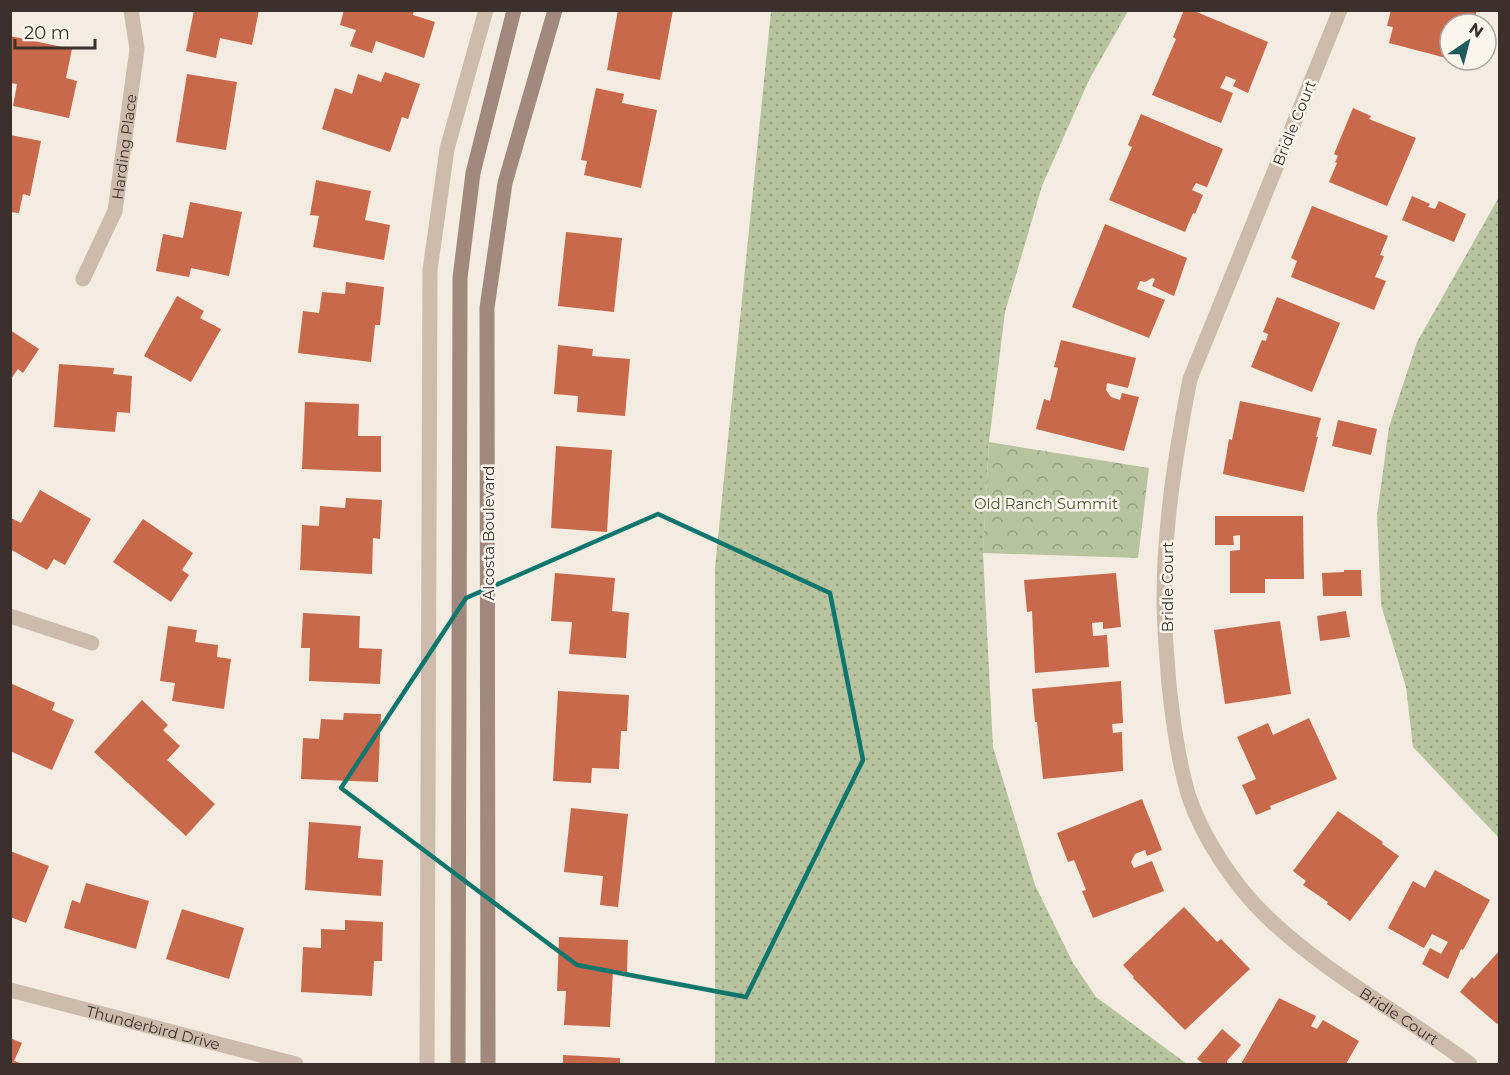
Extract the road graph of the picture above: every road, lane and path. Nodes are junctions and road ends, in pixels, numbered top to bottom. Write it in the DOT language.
graph roads {
  1 [pos="131,10"];
  2 [pos="486,10"];
  3 [pos="514,10"];
  4 [pos="555,10"];
  5 [pos="1340,10"];
  6 [pos="83,279"];
  7 [pos="10,616"];
  8 [pos="92,643"];
  9 [pos="10,990"];
  10 [pos="296,1065"];
  11 [pos="427,1065"];
  12 [pos="458,1065"];
  13 [pos="488,1065"];
  14 [pos="1470,1065"];
  1 -- 6 [label="street, Harding Place"];
  2 -- 11 [label="street"];
  3 -- 12 [label="main road, Alcosta Boulevard"];
  4 -- 13 [label="main road, Alcosta Boulevard"];
  5 -- 14 [label="street, Bridle Court"];
  7 -- 8 [label="street"];
  9 -- 10 [label="street, Thunderbird Drive"];
}
